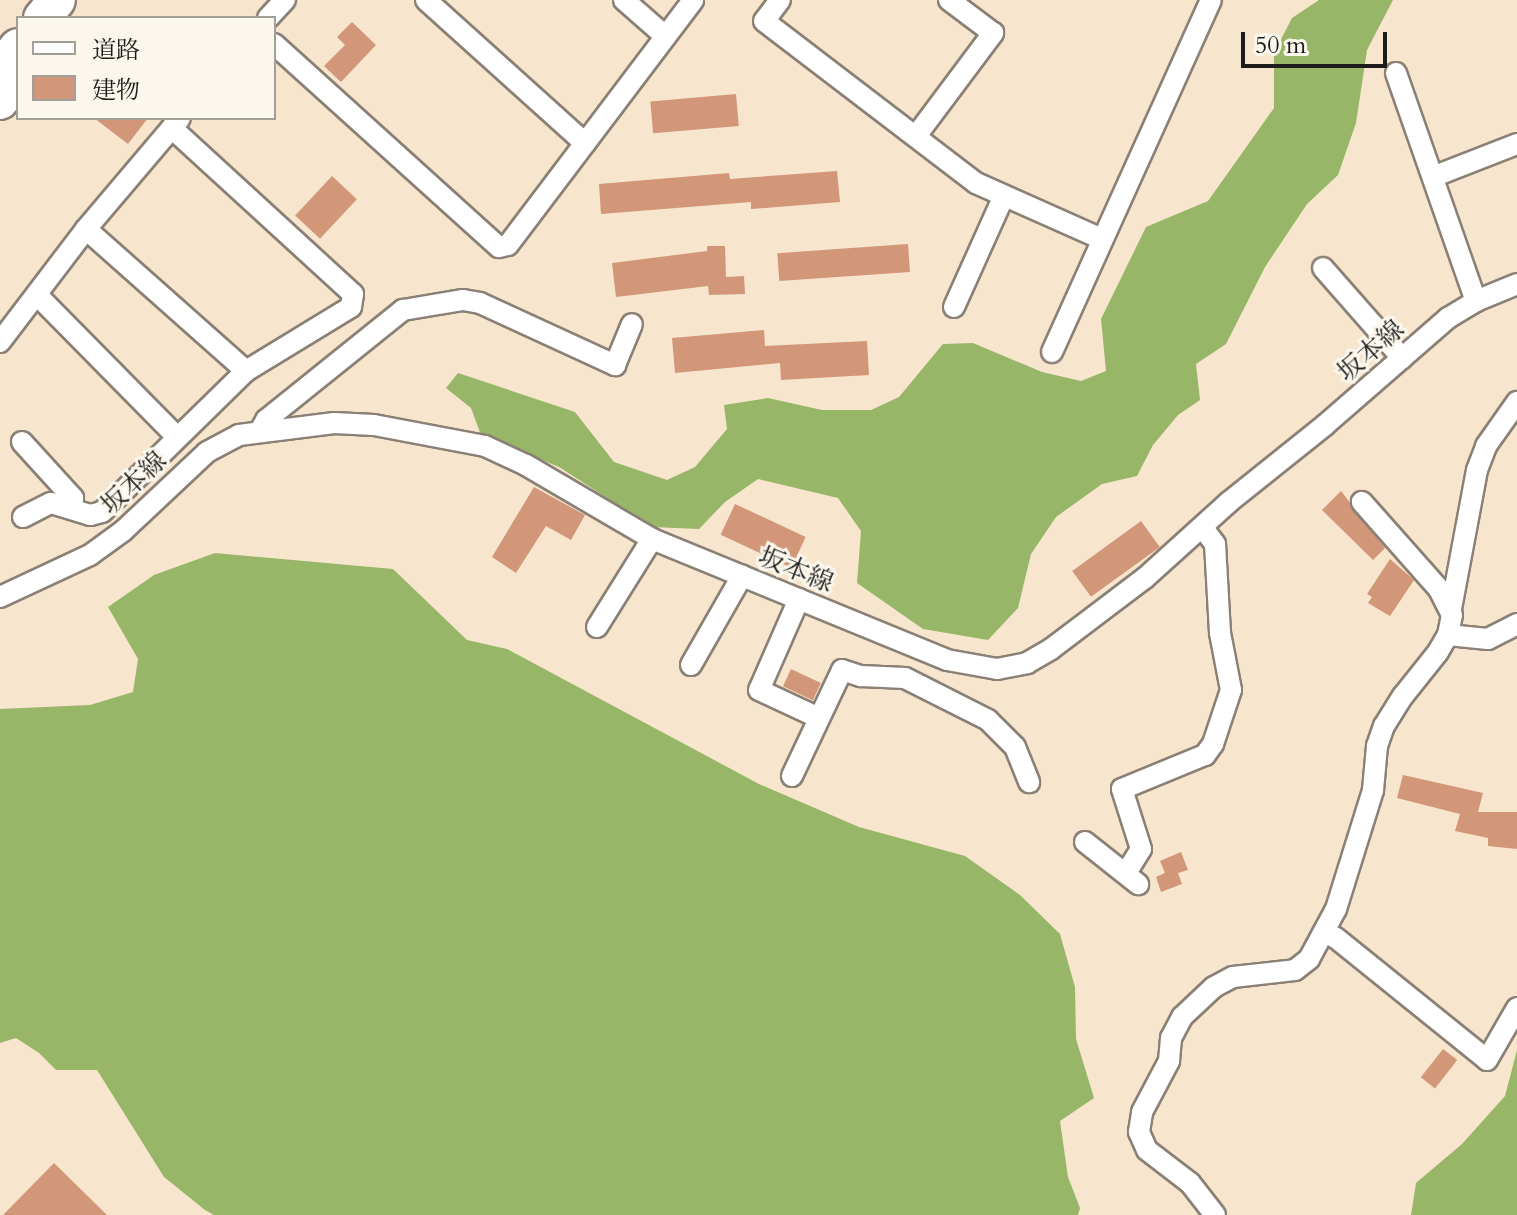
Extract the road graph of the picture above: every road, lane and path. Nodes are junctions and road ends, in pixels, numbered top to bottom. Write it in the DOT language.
graph roads {
  1 [pos="57,0"];
  2 [pos="83,0"];
  3 [pos="285,0"];
  4 [pos="426,0"];
  5 [pos="624,0"];
  6 [pos="693,0"];
  7 [pos="780,0"];
  8 [pos="949,0"];
  9 [pos="1211,0"];
  10 [pos="44,16"];
  11 [pos="70,16"];
  12 [pos="270,16"];
  13 [pos="665,36"];
  14 [pos="276,46"];
  15 [pos="16,49"];
  16 [pos="0,69"];
  17 [pos="1396,73"];
  18 [pos="16,81"];
  19 [pos="0,101"];
  20 [pos="176,123"];
  21 [pos="916,136"];
  22 [pos="585,143"];
  23 [pos="1517,144"];
  24 [pos="1435,176"];
  25 [pos="1004,196"];
  26 [pos="86,229"];
  27 [pos="1102,239"];
  28 [pos="1323,268"];
  29 [pos="1517,284"];
  30 [pos="38,296"];
  31 [pos="1476,301"];
  32 [pos="954,307"];
  33 [pos="632,324"];
  34 [pos="0,342"];
  35 [pos="1052,352"];
  36 [pos="1402,358"];
  37 [pos="246,371"];
  38 [pos="1517,402"];
  39 [pos="260,431"];
  40 [pos="176,436"];
  41 [pos="22,442"];
  42 [pos="1362,502"];
  43 [pos="71,509"];
  44 [pos="23,517"];
  45 [pos="1202,527"];
  46 [pos="652,539"];
  47 [pos="742,576"];
  48 [pos="0,597"];
  49 [pos="799,599"];
  50 [pos="1451,609"];
  51 [pos="1517,624"];
  52 [pos="597,627"];
  53 [pos="1448,635"];
  54 [pos="691,665"];
  55 [pos="817,717"];
  56 [pos="792,776"];
  57 [pos="1029,782"];
  58 [pos="1085,842"];
  59 [pos="1324,932"];
  60 [pos="1517,1008"];
  61 [pos="1215,1215"];
  1 -- 10 [label="highway"];
  2 -- 11 [label="highway"];
  3 -- 12 [label="street"];
  4 -- 22 [label="street"];
  5 -- 13 [label="street"];
  6 -- 13 [label="street"];
  7 -- 21 [label="street"];
  8 -- 21 [label="street"];
  9 -- 27 [label="street"];
  13 -- 22 [label="street"];
  14 -- 22 [label="street"];
  15 -- 16 [label="highway"];
  17 -- 24 [label="street"];
  18 -- 19 [label="highway"];
  20 -- 26 [label="street"];
  20 -- 37 [label="street"];
  21 -- 25 [label="street"];
  23 -- 24 [label="street"];
  24 -- 31 [label="street"];
  25 -- 27 [label="street"];
  25 -- 32 [label="street"];
  26 -- 30 [label="street"];
  26 -- 37 [label="street"];
  27 -- 35 [label="street"];
  28 -- 36 [label="street"];
  29 -- 31 [label="street, 坂本線"];
  30 -- 34 [label="street"];
  30 -- 40 [label="street"];
  31 -- 36 [label="street, 坂本線"];
  33 -- 39 [label="street"];
  36 -- 45 [label="street, 坂本線"];
  37 -- 40 [label="street"];
  38 -- 50 [label="street"];
  39 -- 46 [label="street, 坂本線"];
  39 -- 48 [label="street, 坂本線"];
  40 -- 43 [label="street"];
  41 -- 43 [label="street"];
  42 -- 50 [label="street"];
  43 -- 44 [label="street"];
  45 -- 49 [label="street, 坂本線"];
  45 -- 58 [label="street"];
  46 -- 47 [label="street, 坂本線"];
  46 -- 52 [label="street"];
  47 -- 49 [label="street, 坂本線"];
  47 -- 54 [label="street"];
  49 -- 55 [label="street"];
  50 -- 53 [label="street"];
  51 -- 53 [label="street"];
  53 -- 59 [label="street"];
  55 -- 56 [label="street"];
  55 -- 57 [label="street"];
  59 -- 60 [label="street"];
  59 -- 61 [label="street"];
}
